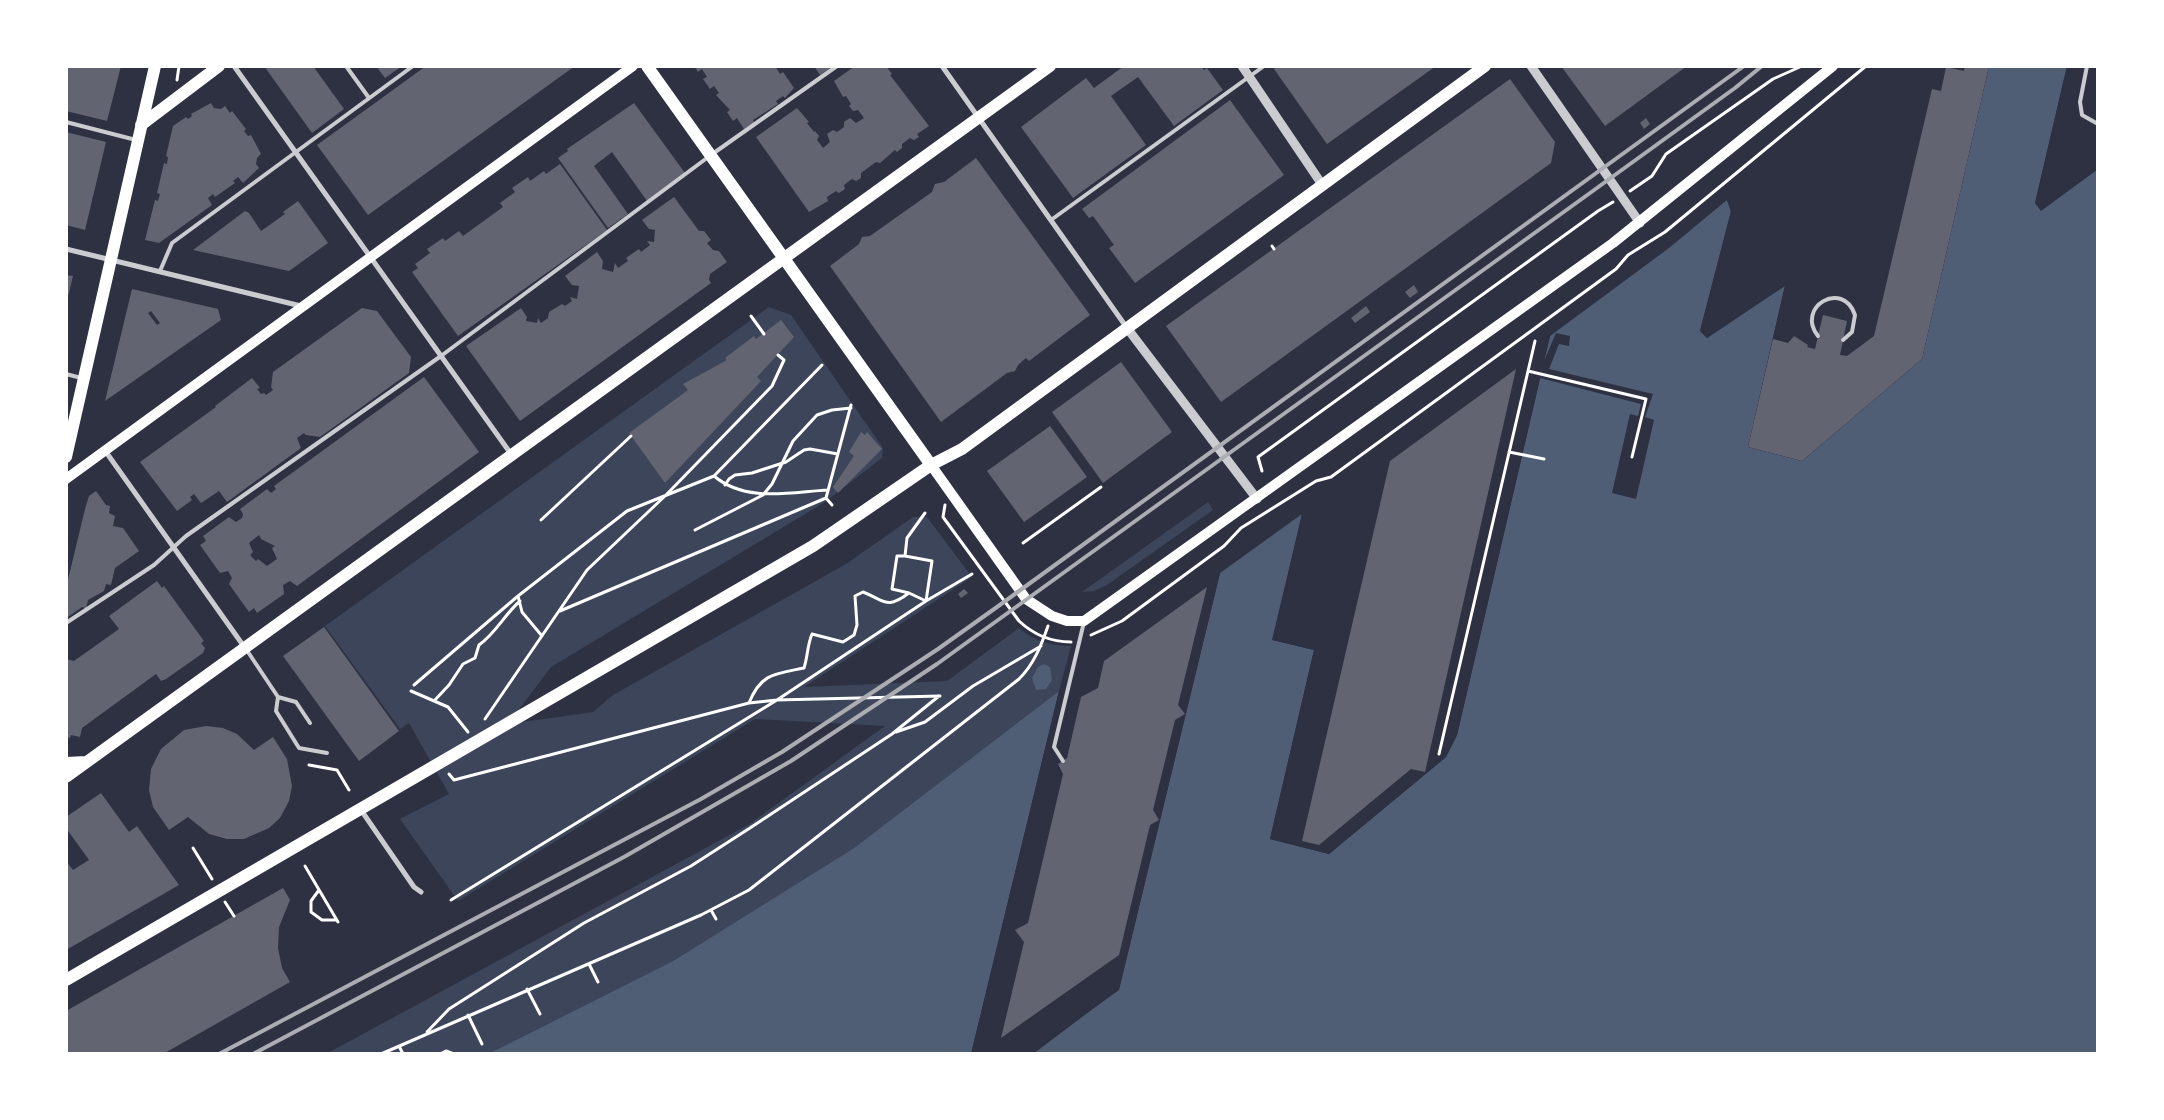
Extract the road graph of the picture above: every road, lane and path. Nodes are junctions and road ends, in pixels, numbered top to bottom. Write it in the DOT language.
graph roads {
  1 [pos="155,66"];
  2 [pos="179,66"];
  3 [pos="219,66"];
  4 [pos="234,66"];
  5 [pos="346,66"];
  6 [pos="413,66"];
  7 [pos="633,66"];
  8 [pos="647,66"];
  9 [pos="837,66"];
  10 [pos="942,66"];
  11 [pos="1050,66"];
  12 [pos="1242,66"];
  13 [pos="1264,66"];
  14 [pos="1485,66"];
  15 [pos="1531,66"];
  16 [pos="1802,66"];
  17 [pos="1866,66"];
  18 [pos="2087,66"];
  19 [pos="1828,68"];
  20 [pos="1250,77"];
  21 [pos="176,87"];
  22 [pos="369,98"];
  23 [pos="978,118"];
  24 [pos="66,122"];
  25 [pos="2098,124"];
  26 [pos="141,125"];
  27 [pos="138,140"];
  28 [pos="295,151"];
  29 [pos="711,155"];
  30 [pos="1323,186"];
  31 [pos="1632,190"];
  32 [pos="1608,206"];
  33 [pos="1050,220"];
  34 [pos="1640,223"];
  35 [pos="66,249"];
  36 [pos="370,257"];
  37 [pos="785,258"];
  38 [pos="111,260"];
  39 [pos="160,272"];
  40 [pos="304,307"];
  41 [pos="751,316"];
  42 [pos="1127,328"];
  43 [pos="764,334"];
  44 [pos="1818,336"];
  45 [pos="1843,340"];
  46 [pos="1535,341"];
  47 [pos="778,355"];
  48 [pos="441,356"];
  49 [pos="822,365"];
  50 [pos="1528,371"];
  51 [pos="66,374"];
  52 [pos="84,378"];
  53 [pos="631,436"];
  54 [pos="106,452"];
  55 [pos="1510,452"];
  56 [pos="511,454"];
  57 [pos="838,454"];
  58 [pos="66,457"];
  59 [pos="1632,457"];
  60 [pos="1544,459"];
  61 [pos="781,463"];
  62 [pos="932,465"];
  63 [pos="1262,471"];
  64 [pos="714,476"];
  65 [pos="66,479"];
  66 [pos="725,485"];
  67 [pos="1101,487"];
  68 [pos="948,488"];
  69 [pos="828,490"];
  70 [pos="666,495"];
  71 [pos="763,495"];
  72 [pos="826,498"];
  73 [pos="1256,499"];
  74 [pos="832,504"];
  75 [pos="925,513"];
  76 [pos="541,520"];
  77 [pos="695,530"];
  78 [pos="1023,543"];
  79 [pos="174,548"];
  80 [pos="905,556"];
  81 [pos="972,574"];
  82 [pos="909,594"];
  83 [pos="518,596"];
  84 [pos="520,601"];
  85 [pos="926,601"];
  86 [pos="559,611"];
  87 [pos="1084,621"];
  88 [pos="66,623"];
  89 [pos="542,636"];
  90 [pos="1044,638"];
  91 [pos="1080,640"];
  92 [pos="1041,646"];
  93 [pos="245,648"];
  94 [pos="414,685"];
  95 [pos="411,691"];
  96 [pos="503,692"];
  97 [pos="278,697"];
  98 [pos="777,700"];
  99 [pos="434,701"];
  100 [pos="749,703"];
  101 [pos="310,723"];
  102 [pos="892,734"];
  103 [pos="473,736"];
  104 [pos="327,753"];
  105 [pos="1439,754"];
  106 [pos="1063,761"];
  107 [pos="86,762"];
  108 [pos="66,763"];
  109 [pos="309,765"];
  110 [pos="450,776"];
  111 [pos="66,777"];
  112 [pos="349,790"];
  113 [pos="361,810"];
  114 [pos="305,866"];
  115 [pos="318,890"];
  116 [pos="421,892"];
  117 [pos="451,900"];
  118 [pos="711,910"];
  119 [pos="716,919"];
  120 [pos="588,964"];
  121 [pos="66,980"];
  122 [pos="598,982"];
  123 [pos="527,990"];
  124 [pos="540,1014"];
  125 [pos="468,1015"];
  126 [pos="426,1034"];
  127 [pos="482,1044"];
  128 [pos="399,1046"];
  129 [pos="381,1054"];
  130 [pos="403,1054"];
  131 [pos="440,1054"];
  132 [pos="454,1054"];
  1 -- 26 [label="main road"];
  2 -- 21 [label="path"];
  3 -- 26 [label="main road"];
  4 -- 28 [label="street"];
  5 -- 22 [label="lane"];
  6 -- 22 [label="lane"];
  7 -- 36 [label="main road"];
  8 -- 29 [label="main road"];
  9 -- 29 [label="lane"];
  10 -- 23 [label="street"];
  11 -- 23 [label="main road"];
  12 -- 20 [label="street"];
  13 -- 20 [label="lane"];
  14 -- 30 [label="main road"];
  15 -- 34 [label="street"];
  16 -- 31 [label="path"];
  17 -- 91 [label="path"];
  18 -- 25 [label="lane"];
  19 -- 34 [label="main road"];
  20 -- 30 [label="street"];
  20 -- 33 [label="lane"];
  22 -- 28 [label="lane"];
  23 -- 33 [label="street"];
  23 -- 37 [label="main road"];
  24 -- 27 [label="lane"];
  26 -- 27 [label="main road"];
  27 -- 38 [label="main road"];
  28 -- 36 [label="street"];
  28 -- 39 [label="lane"];
  29 -- 37 [label="main road"];
  29 -- 48 [label="lane"];
  30 -- 42 [label="main road"];
  32 -- 63 [label="path"];
  33 -- 42 [label="street"];
  34 -- 73 [label="main road"];
  35 -- 38 [label="street"];
  36 -- 40 [label="main road"];
  36 -- 48 [label="street"];
  37 -- 56 [label="main road"];
  37 -- 62 [label="main road"];
  38 -- 39 [label="street"];
  38 -- 52 [label="main road"];
  39 -- 40 [label="street"];
  40 -- 54 [label="main road"];
  41 -- 43 [label="path"];
  42 -- 62 [label="main road"];
  42 -- 73 [label="street"];
  44 -- 45 [label="lane"];
  46 -- 50 [label="path"];
  47 -- 70 [label="path"];
  48 -- 56 [label="street"];
  48 -- 79 [label="lane"];
  49 -- 64 [label="path"];
  50 -- 55 [label="path"];
  50 -- 59 [label="path"];
  51 -- 52 [label="lane"];
  52 -- 58 [label="main road"];
  53 -- 76 [label="path"];
  54 -- 65 [label="main road"];
  54 -- 79 [label="street"];
  55 -- 60 [label="path"];
  55 -- 105 [label="path"];
  56 -- 93 [label="main road"];
  57 -- 61 [label="path"];
  57 -- 61 [label="path"];
  57 -- 69 [label="path"];
  61 -- 66 [label="path"];
  61 -- 71 [label="path"];
  62 -- 68 [label="main road"];
  62 -- 113 [label="main road"];
  64 -- 66 [label="path"];
  64 -- 70 [label="path"];
  66 -- 71 [label="path"];
  67 -- 78 [label="path"];
  68 -- 87 [label="main road"];
  68 -- 90 [label="path"];
  69 -- 71 [label="path"];
  69 -- 72 [label="path"];
  70 -- 83 [label="path"];
  70 -- 86 [label="path"];
  71 -- 77 [label="path"];
  72 -- 74 [label="path"];
  72 -- 86 [label="path"];
  73 -- 87 [label="main road"];
  75 -- 80 [label="path"];
  79 -- 88 [label="lane"];
  79 -- 93 [label="street"];
  80 -- 82 [label="path"];
  80 -- 85 [label="path"];
  81 -- 85 [label="path"];
  82 -- 85 [label="path"];
  82 -- 100 [label="path"];
  83 -- 84 [label="path"];
  83 -- 94 [label="path"];
  84 -- 89 [label="path"];
  84 -- 99 [label="path"];
  85 -- 98 [label="path"];
  86 -- 89 [label="path"];
  87 -- 91 [label="lane"];
  89 -- 96 [label="path"];
  90 -- 91 [label="path"];
  90 -- 92 [label="path"];
  91 -- 106 [label="lane"];
  92 -- 102 [label="path"];
  92 -- 118 [label="path"];
  93 -- 97 [label="lane"];
  93 -- 107 [label="main road"];
  95 -- 99 [label="path"];
  97 -- 101 [label="lane"];
  97 -- 104 [label="lane"];
  98 -- 100 [label="path"];
  98 -- 102 [label="path"];
  98 -- 117 [label="path"];
  99 -- 103 [label="path"];
  100 -- 110 [label="path"];
  102 -- 126 [label="path"];
  107 -- 108 [label="main road"];
  107 -- 111 [label="main road"];
  109 -- 112 [label="path"];
  113 -- 116 [label="street"];
  113 -- 121 [label="main road"];
  114 -- 115 [label="path"];
  115 -- 115 [label="path"];
  118 -- 119 [label="path"];
  118 -- 120 [label="path"];
  120 -- 122 [label="path"];
  120 -- 123 [label="path"];
  123 -- 124 [label="path"];
  123 -- 125 [label="path"];
  125 -- 126 [label="path"];
  125 -- 127 [label="path"];
  126 -- 128 [label="path"];
  128 -- 129 [label="path"];
  128 -- 130 [label="path"];
  131 -- 132 [label="path"];
}
